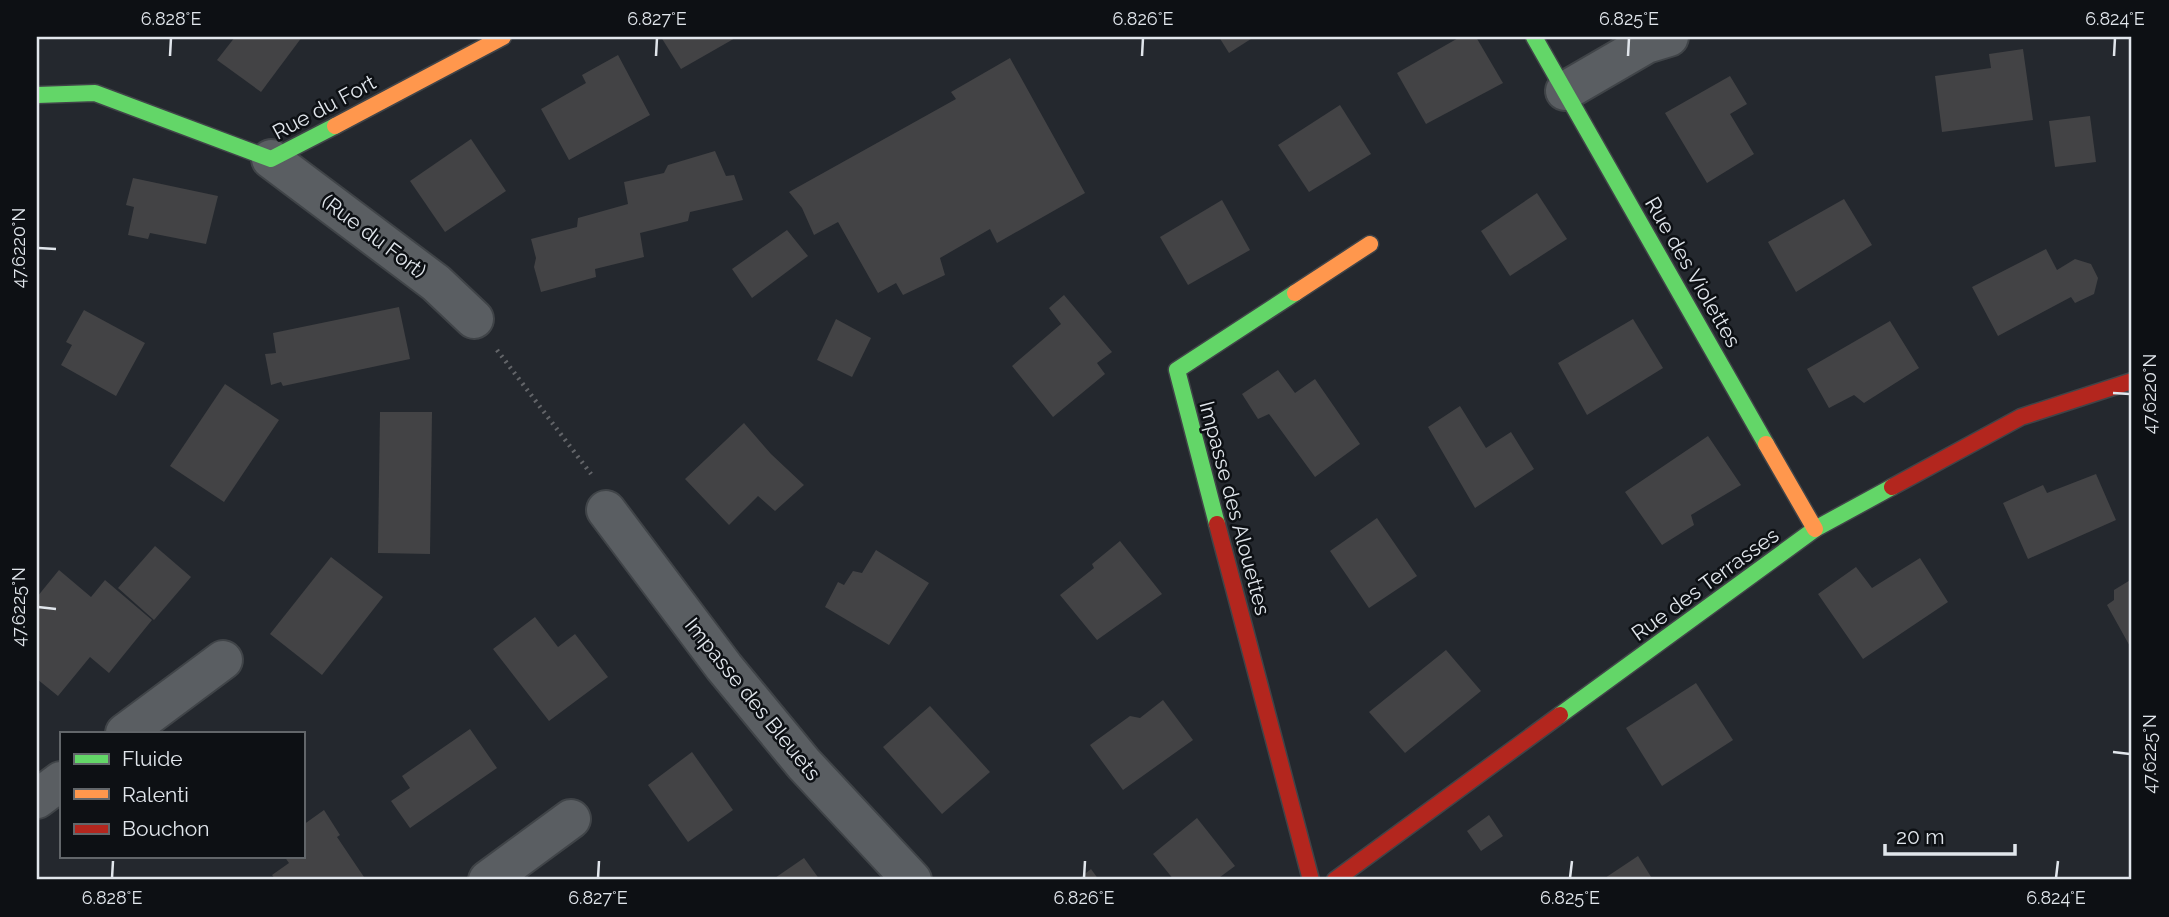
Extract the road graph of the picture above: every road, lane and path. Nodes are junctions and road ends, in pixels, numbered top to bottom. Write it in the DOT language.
graph roads {
  1 [pos="1534,37"];
  2 [pos="1669,37"];
  3 [pos="496,39"];
  4 [pos="1565,91"];
  5 [pos="37,95"];
  6 [pos="271,159"];
  7 [pos="1370,244"];
  8 [pos="474,318"];
  9 [pos="2132,381"];
  10 [pos="606,510"];
  11 [pos="1815,529"];
  12 [pos="223,660"];
  13 [pos="126,732"];
  14 [pos="60,781"];
  15 [pos="37,799"];
  16 [pos="571,819"];
  17 [pos="488,880"];
  18 [pos="912,880"];
  19 [pos="1311,880"];
  20 [pos="1335,880"];
  1 -- 4 [label="street, Rue des Violettes"];
  2 -- 4 [label="street"];
  3 -- 6 [label="street, Rue du Fort"];
  4 -- 11 [label="street, Rue des Violettes"];
  5 -- 6 [label="street, Rue du Fort"];
  6 -- 8 [label="street, (Rue du Fort)"];
  7 -- 19 [label="street, Impasse des Alouettes"];
  8 -- 10 [label="path"];
  9 -- 11 [label="street, Rue des Terrasses"];
  10 -- 18 [label="street, Impasse des Bleuets"];
  11 -- 20 [label="street, Rue des Terrasses"];
  12 -- 13 [label="street"];
  14 -- 15 [label="street"];
  16 -- 17 [label="street"];
}
